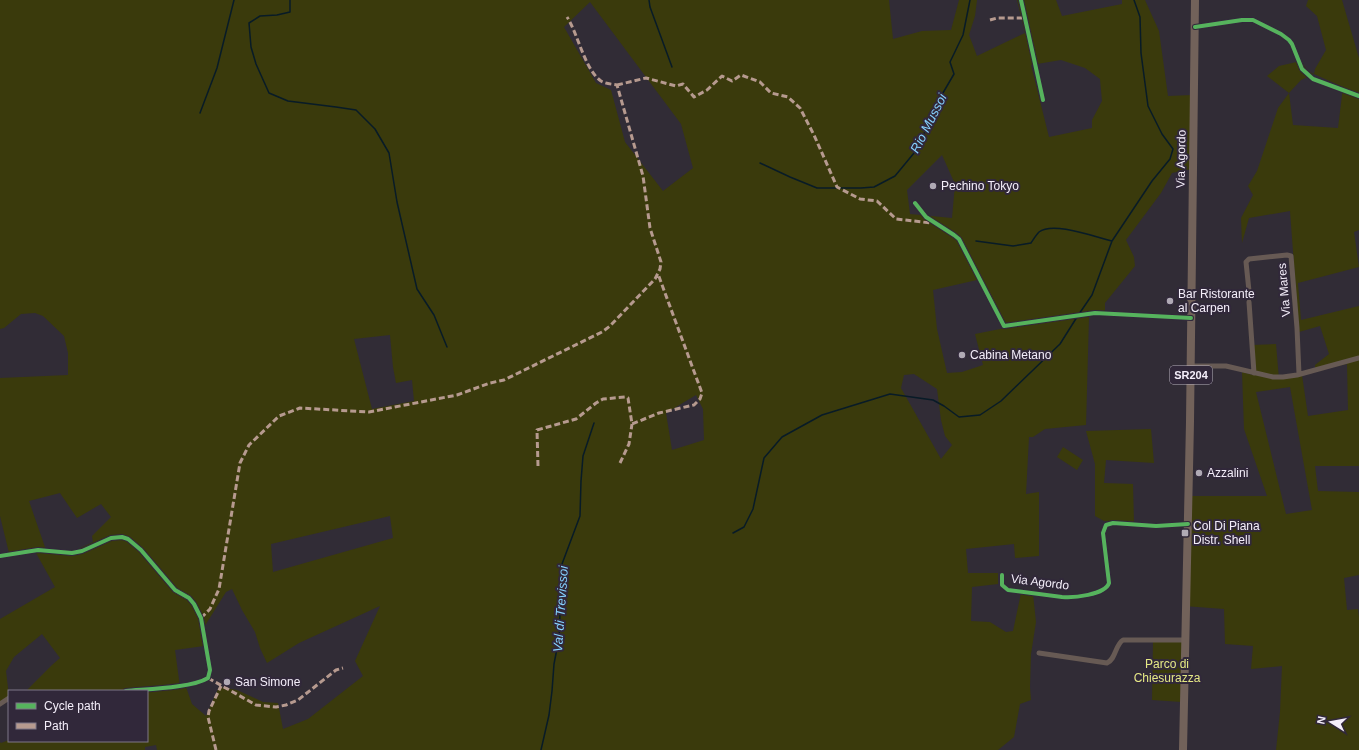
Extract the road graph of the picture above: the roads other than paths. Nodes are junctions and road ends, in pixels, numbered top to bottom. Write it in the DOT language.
graph roads {
  1 [pos="1020,0"];
  2 [pos="1195,0"];
  3 [pos="1195,27"];
  4 [pos="1359,96"];
  5 [pos="1043,100"];
  6 [pos="915,203"];
  7 [pos="1249,291"];
  8 [pos="1249,302"];
  9 [pos="1191,318"];
  10 [pos="1359,358"];
  11 [pos="1191,366"];
  12 [pos="1254,373"];
  13 [pos="1299,374"];
  14 [pos="1188,524"];
  15 [pos="0,556"];
  16 [pos="1002,576"];
  17 [pos="1186,640"];
  18 [pos="1039,653"];
  19 [pos="136,690"];
  20 [pos="1183,750"];
  1 -- 5 [label="street"];
  2 -- 3 [label="main road, Via Agordo / SR204"];
  3 -- 4 [label="street"];
  3 -- 9 [label="main road, Via Agordo / SR204"];
  6 -- 9 [label="street"];
  7 -- 13 [label="street, Via Mares"];
  8 -- 12 [label="street"];
  9 -- 11 [label="main road, Via Agordo / SR204"];
  10 -- 13 [label="street"];
  11 -- 12 [label="street"];
  11 -- 14 [label="main road, Via Agordo / SR204"];
  12 -- 13 [label="street"];
  14 -- 16 [label="street, Via Agordo"];
  14 -- 17 [label="main road, Via Agordo / SR204"];
  15 -- 19 [label="street"];
  17 -- 18 [label="street"];
  17 -- 20 [label="main road, Via Agordo / SR204"];
}
